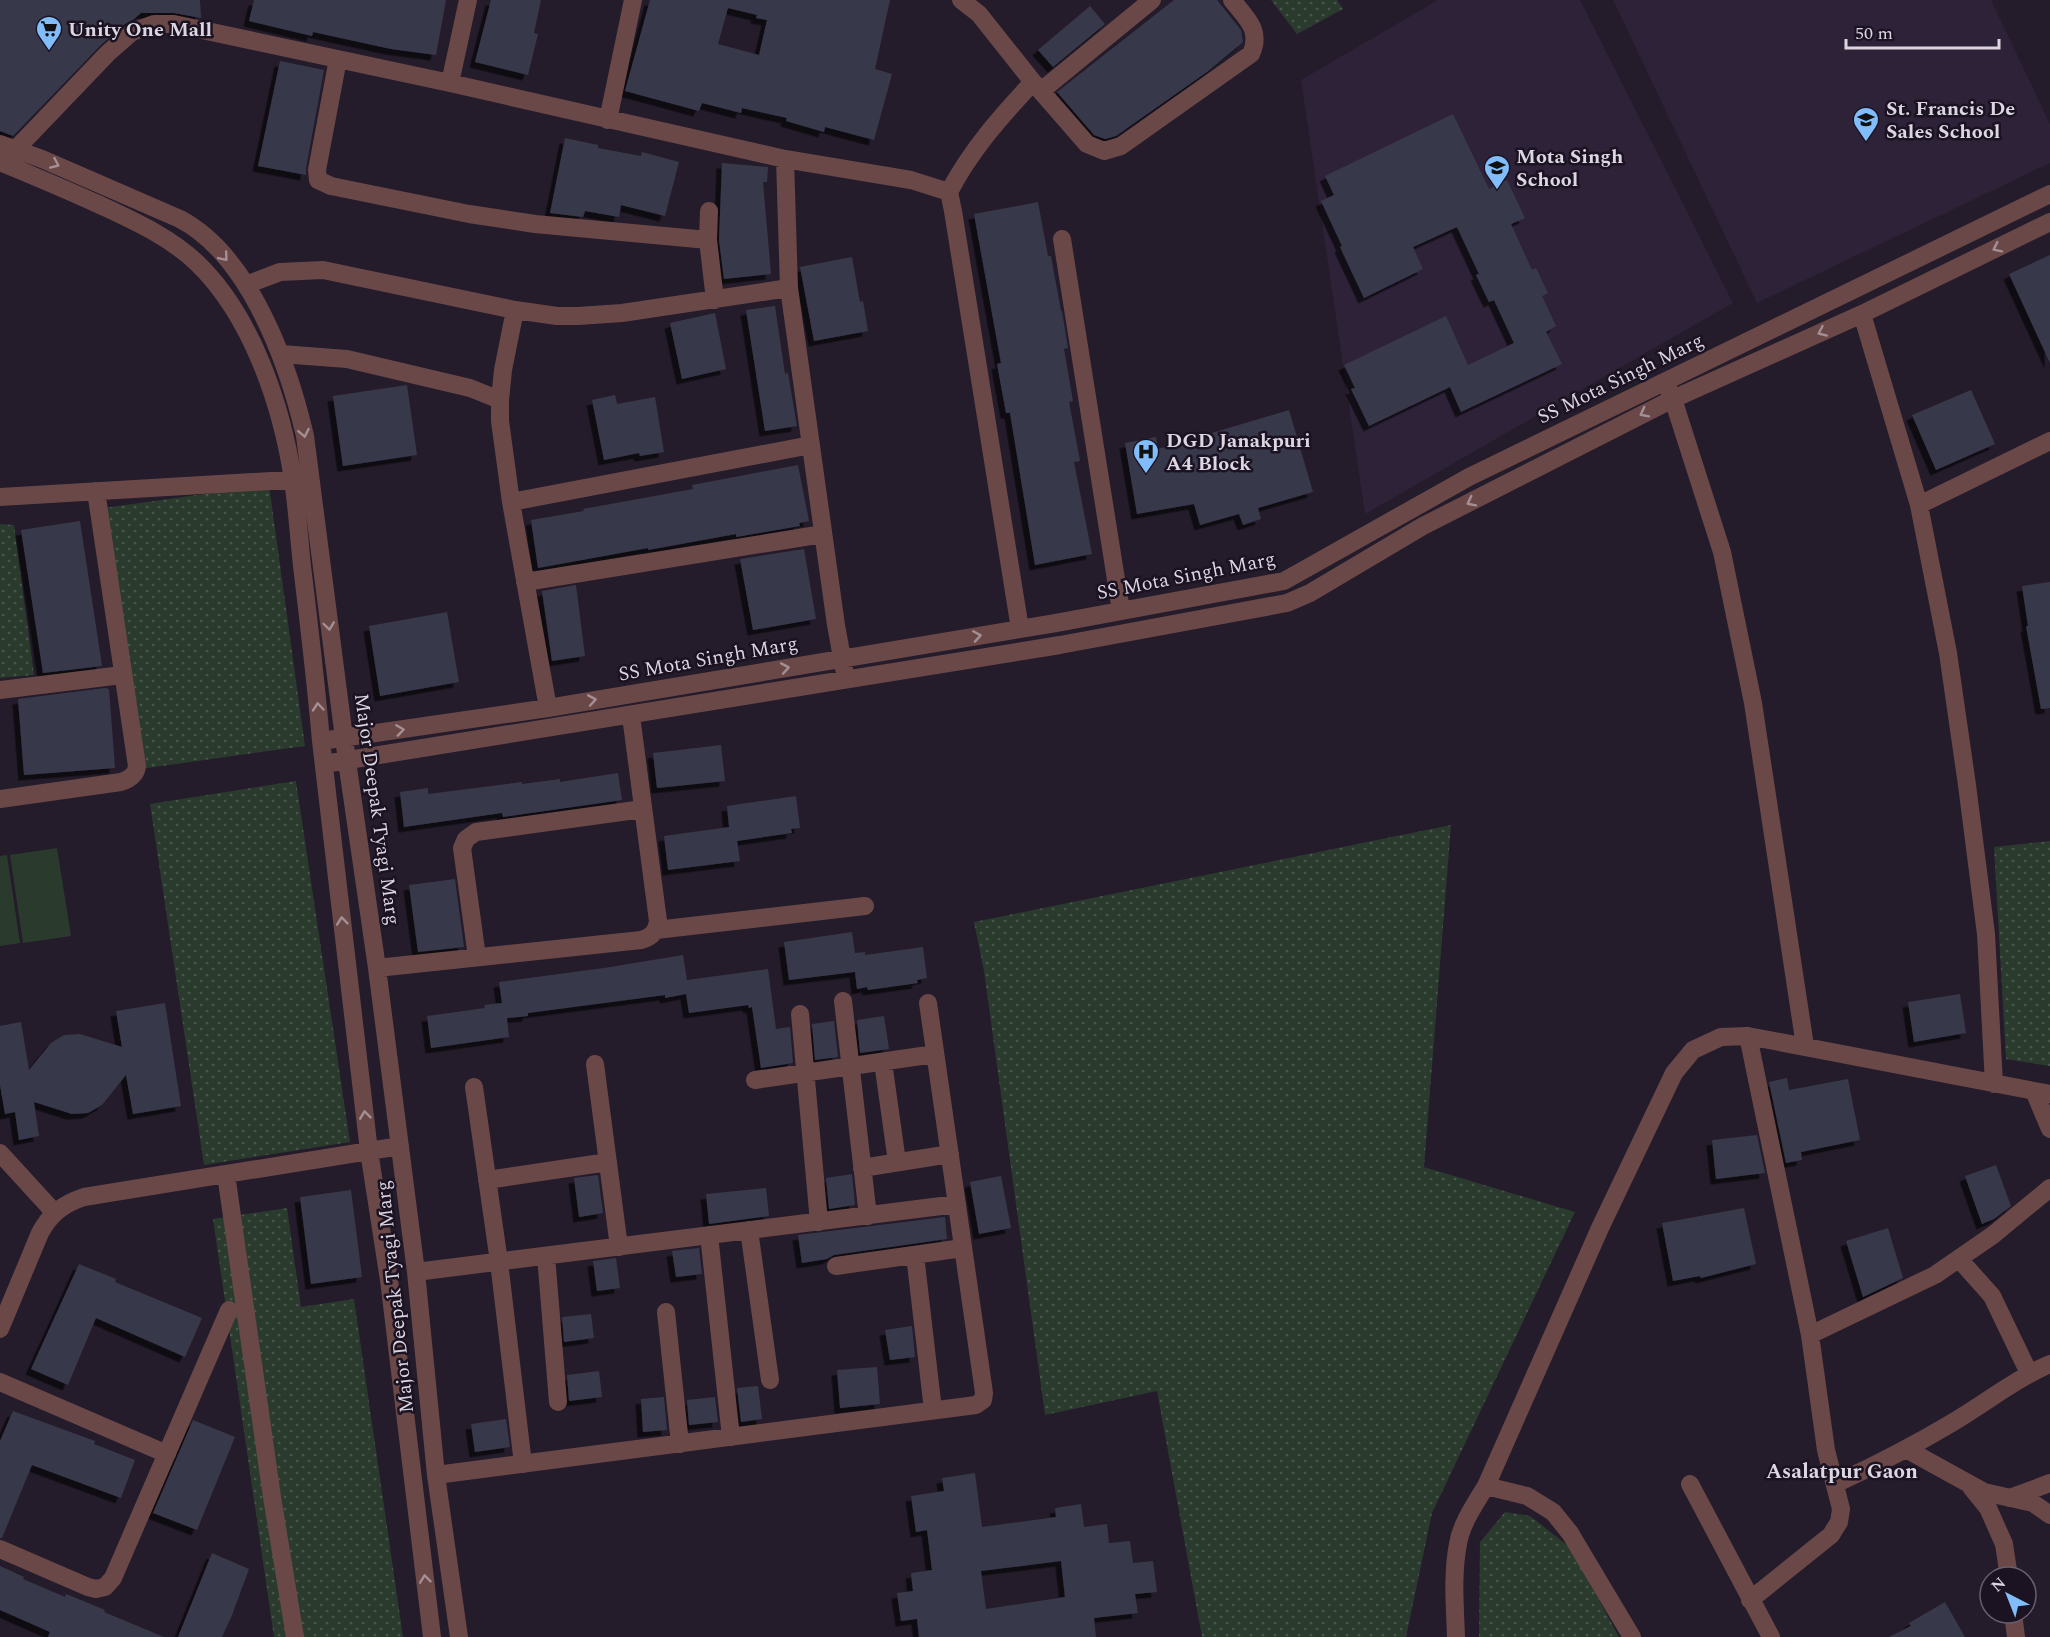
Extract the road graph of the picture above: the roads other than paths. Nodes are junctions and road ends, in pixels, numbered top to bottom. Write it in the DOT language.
graph roads {
  1 [pos="468,0"];
  2 [pos="633,0"];
  3 [pos="960,0"];
  4 [pos="1152,0"];
  5 [pos="1232,0"];
  6 [pos="338,59"];
  7 [pos="450,83"];
  8 [pos="1037,86"];
  9 [pos="608,120"];
  10 [pos="8,147"];
  11 [pos="785,159"];
  12 [pos="0,162"];
  13 [pos="949,192"];
  14 [pos="2050,194"];
  15 [pos="709,211"];
  16 [pos="2050,222"];
  17 [pos="1062,239"];
  18 [pos="708,240"];
  19 [pos="1916,259"];
  20 [pos="1923,284"];
  21 [pos="246,285"];
  22 [pos="789,288"];
  23 [pos="715,300"];
  24 [pos="515,310"];
  25 [pos="1862,314"];
  26 [pos="281,354"];
  27 [pos="1664,381"];
  28 [pos="1673,399"];
  29 [pos="500,400"];
  30 [pos="2050,441"];
  31 [pos="811,445"];
  32 [pos="301,479"];
  33 [pos="96,491"];
  34 [pos="0,496"];
  35 [pos="511,502"];
  36 [pos="1919,505"];
  37 [pos="823,534"];
  38 [pos="525,582"];
  39 [pos="1121,611"];
  40 [pos="1020,629"];
  41 [pos="842,659"];
  42 [pos="122,675"];
  43 [pos="846,681"];
  44 [pos="0,690"];
  45 [pos="548,708"];
  46 [pos="631,716"];
  47 [pos="345,738"];
  48 [pos="321,741"];
  49 [pos="347,761"];
  50 [pos="324,764"];
  51 [pos="0,799"];
  52 [pos="643,809"];
  53 [pos="865,906"];
  54 [pos="656,930"];
  55 [pos="477,957"];
  56 [pos="377,968"];
  57 [pos="843,1001"];
  58 [pos="928,1003"];
  59 [pos="800,1014"];
  60 [pos="1748,1036"];
  61 [pos="1805,1046"];
  62 [pos="935,1054"];
  63 [pos="883,1062"];
  64 [pos="595,1064"];
  65 [pos="850,1066"];
  66 [pos="805,1073"];
  67 [pos="755,1080"];
  68 [pos="1994,1084"];
  69 [pos="474,1087"];
  70 [pos="2042,1093"];
  71 [pos="2050,1129"];
  72 [pos="400,1146"];
  73 [pos="369,1151"];
  74 [pos="0,1153"];
  75 [pos="950,1154"];
  76 [pos="608,1162"];
  77 [pos="897,1162"];
  78 [pos="862,1168"];
  79 [pos="226,1174"];
  80 [pos="487,1180"];
  81 [pos="2050,1188"];
  82 [pos="957,1204"];
  83 [pos="54,1212"];
  84 [pos="868,1216"];
  85 [pos="819,1222"];
  86 [pos="750,1230"];
  87 [pos="709,1235"];
  88 [pos="619,1247"];
  89 [pos="963,1248"];
  90 [pos="915,1255"];
  91 [pos="546,1256"];
  92 [pos="1959,1259"];
  93 [pos="499,1262"];
  94 [pos="836,1266"];
  95 [pos="416,1272"];
  96 [pos="229,1310"];
  97 [pos="666,1312"];
  98 [pos="0,1329"];
  99 [pos="1810,1335"];
  100 [pos="2050,1364"];
  101 [pos="2029,1373"];
  102 [pos="770,1380"];
  103 [pos="0,1382"];
  104 [pos="558,1401"];
  105 [pos="933,1410"];
  106 [pos="731,1437"];
  107 [pos="680,1443"];
  108 [pos="1906,1449"];
  109 [pos="167,1454"];
  110 [pos="523,1464"];
  111 [pos="436,1475"];
  112 [pos="2050,1483"];
  113 [pos="1690,1484"];
  114 [pos="1835,1484"];
  115 [pos="1969,1484"];
  116 [pos="1486,1486"];
  117 [pos="2010,1498"];
  118 [pos="2050,1515"];
  119 [pos="0,1550"];
  120 [pos="2007,1565"];
  121 [pos="1750,1600"];
  122 [pos="295,1637"];
  123 [pos="432,1637"];
  124 [pos="459,1637"];
  125 [pos="1456,1637"];
  126 [pos="1632,1637"];
  127 [pos="1771,1637"];
  1 -- 7 [label="street"];
  2 -- 9 [label="street"];
  3 -- 8 [label="street"];
  4 -- 8 [label="street"];
  5 -- 8 [label="street"];
  6 -- 7 [label="street"];
  6 -- 10 [label="street"];
  6 -- 18 [label="street"];
  7 -- 9 [label="street"];
  8 -- 13 [label="street"];
  9 -- 11 [label="street"];
  10 -- 21 [label="street, Major Deepak Tyagi Marg, one-way"];
  11 -- 13 [label="street"];
  11 -- 22 [label="street"];
  12 -- 32 [label="street, Major Deepak Tyagi Marg"];
  13 -- 40 [label="street"];
  14 -- 19 [label="street, SS Mota Singh Marg"];
  15 -- 18 [label="street"];
  16 -- 20 [label="street, one-way"];
  17 -- 39 [label="street"];
  18 -- 23 [label="street"];
  19 -- 20 [label="street"];
  19 -- 27 [label="street, SS Mota Singh Marg"];
  20 -- 25 [label="street"];
  21 -- 24 [label="street"];
  21 -- 26 [label="street, Major Deepak Tyagi Marg"];
  22 -- 23 [label="street"];
  22 -- 31 [label="street"];
  23 -- 24 [label="street"];
  24 -- 29 [label="street"];
  25 -- 28 [label="street, one-way"];
  25 -- 36 [label="street"];
  26 -- 29 [label="street"];
  26 -- 32 [label="street, Major Deepak Tyagi Marg, one-way"];
  27 -- 28 [label="street"];
  27 -- 39 [label="street, SS Mota Singh Marg"];
  28 -- 43 [label="street, one-way"];
  28 -- 61 [label="street"];
  29 -- 35 [label="street"];
  30 -- 36 [label="street"];
  31 -- 35 [label="street"];
  31 -- 37 [label="street"];
  32 -- 33 [label="street"];
  32 -- 47 [label="street, Major Deepak Tyagi Marg, one-way"];
  48 -- 32 [label="street, Major Deepak Tyagi Marg, one-way"];
  33 -- 34 [label="street"];
  33 -- 42 [label="street"];
  35 -- 38 [label="street"];
  36 -- 68 [label="street"];
  37 -- 38 [label="street"];
  37 -- 41 [label="street"];
  38 -- 45 [label="street"];
  39 -- 40 [label="street, SS Mota Singh Marg"];
  41 -- 40 [label="street, SS Mota Singh Marg, one-way"];
  41 -- 43 [label="street"];
  45 -- 41 [label="street, SS Mota Singh Marg, one-way"];
  42 -- 44 [label="street"];
  42 -- 51 [label="street"];
  43 -- 46 [label="street"];
  47 -- 45 [label="street, SS Mota Singh Marg, one-way"];
  46 -- 49 [label="street"];
  46 -- 52 [label="street"];
  47 -- 48 [label="street, SS Mota Singh Marg"];
  47 -- 49 [label="street, Major Deepak Tyagi Marg"];
  48 -- 50 [label="street, Major Deepak Tyagi Marg"];
  49 -- 50 [label="street"];
  49 -- 56 [label="street, Major Deepak Tyagi Marg"];
  73 -- 50 [label="street, Major Deepak Tyagi Marg, one-way"];
  52 -- 54 [label="street"];
  52 -- 55 [label="street"];
  53 -- 54 [label="street"];
  54 -- 55 [label="street"];
  55 -- 56 [label="street"];
  56 -- 72 [label="street, Major Deepak Tyagi Marg"];
  57 -- 65 [label="street"];
  58 -- 62 [label="street"];
  59 -- 66 [label="street"];
  60 -- 61 [label="street"];
  60 -- 99 [label="street"];
  60 -- 116 [label="street"];
  61 -- 68 [label="street"];
  62 -- 63 [label="street"];
  62 -- 75 [label="street"];
  63 -- 65 [label="street"];
  63 -- 77 [label="street"];
  64 -- 76 [label="street"];
  65 -- 66 [label="street"];
  65 -- 78 [label="street"];
  66 -- 67 [label="street"];
  66 -- 85 [label="street"];
  68 -- 70 [label="street"];
  69 -- 80 [label="street"];
  70 -- 71 [label="street"];
  72 -- 73 [label="street"];
  72 -- 95 [label="street, Major Deepak Tyagi Marg"];
  73 -- 79 [label="street"];
  123 -- 73 [label="street, Major Deepak Tyagi Marg, one-way"];
  74 -- 83 [label="street"];
  75 -- 77 [label="street"];
  75 -- 82 [label="street"];
  76 -- 80 [label="street"];
  76 -- 88 [label="street"];
  77 -- 78 [label="street"];
  78 -- 84 [label="street"];
  79 -- 83 [label="street"];
  79 -- 122 [label="street"];
  80 -- 93 [label="street"];
  81 -- 92 [label="street"];
  82 -- 84 [label="street"];
  82 -- 89 [label="street"];
  83 -- 98 [label="street"];
  84 -- 85 [label="street"];
  85 -- 86 [label="street"];
  86 -- 87 [label="street"];
  86 -- 102 [label="street"];
  87 -- 88 [label="street"];
  87 -- 106 [label="street"];
  88 -- 91 [label="street"];
  89 -- 90 [label="street"];
  89 -- 105 [label="street"];
  90 -- 94 [label="street"];
  90 -- 105 [label="street"];
  91 -- 93 [label="street"];
  91 -- 104 [label="street"];
  92 -- 99 [label="street"];
  92 -- 101 [label="street"];
  93 -- 95 [label="street"];
  93 -- 110 [label="street"];
  95 -- 111 [label="street, Major Deepak Tyagi Marg"];
  96 -- 109 [label="street"];
  97 -- 107 [label="street"];
  99 -- 114 [label="street"];
  100 -- 101 [label="street"];
  101 -- 108 [label="street"];
  103 -- 109 [label="street"];
  105 -- 106 [label="street"];
  106 -- 107 [label="street"];
  107 -- 110 [label="street"];
  108 -- 114 [label="street"];
  108 -- 115 [label="street"];
  109 -- 119 [label="street"];
  110 -- 111 [label="street"];
  111 -- 124 [label="street, Major Deepak Tyagi Marg"];
  112 -- 117 [label="street"];
  113 -- 121 [label="street"];
  114 -- 121 [label="street"];
  115 -- 117 [label="street"];
  115 -- 120 [label="street"];
  116 -- 125 [label="street"];
  116 -- 126 [label="street"];
  117 -- 118 [label="street"];
  121 -- 127 [label="street"];
}
